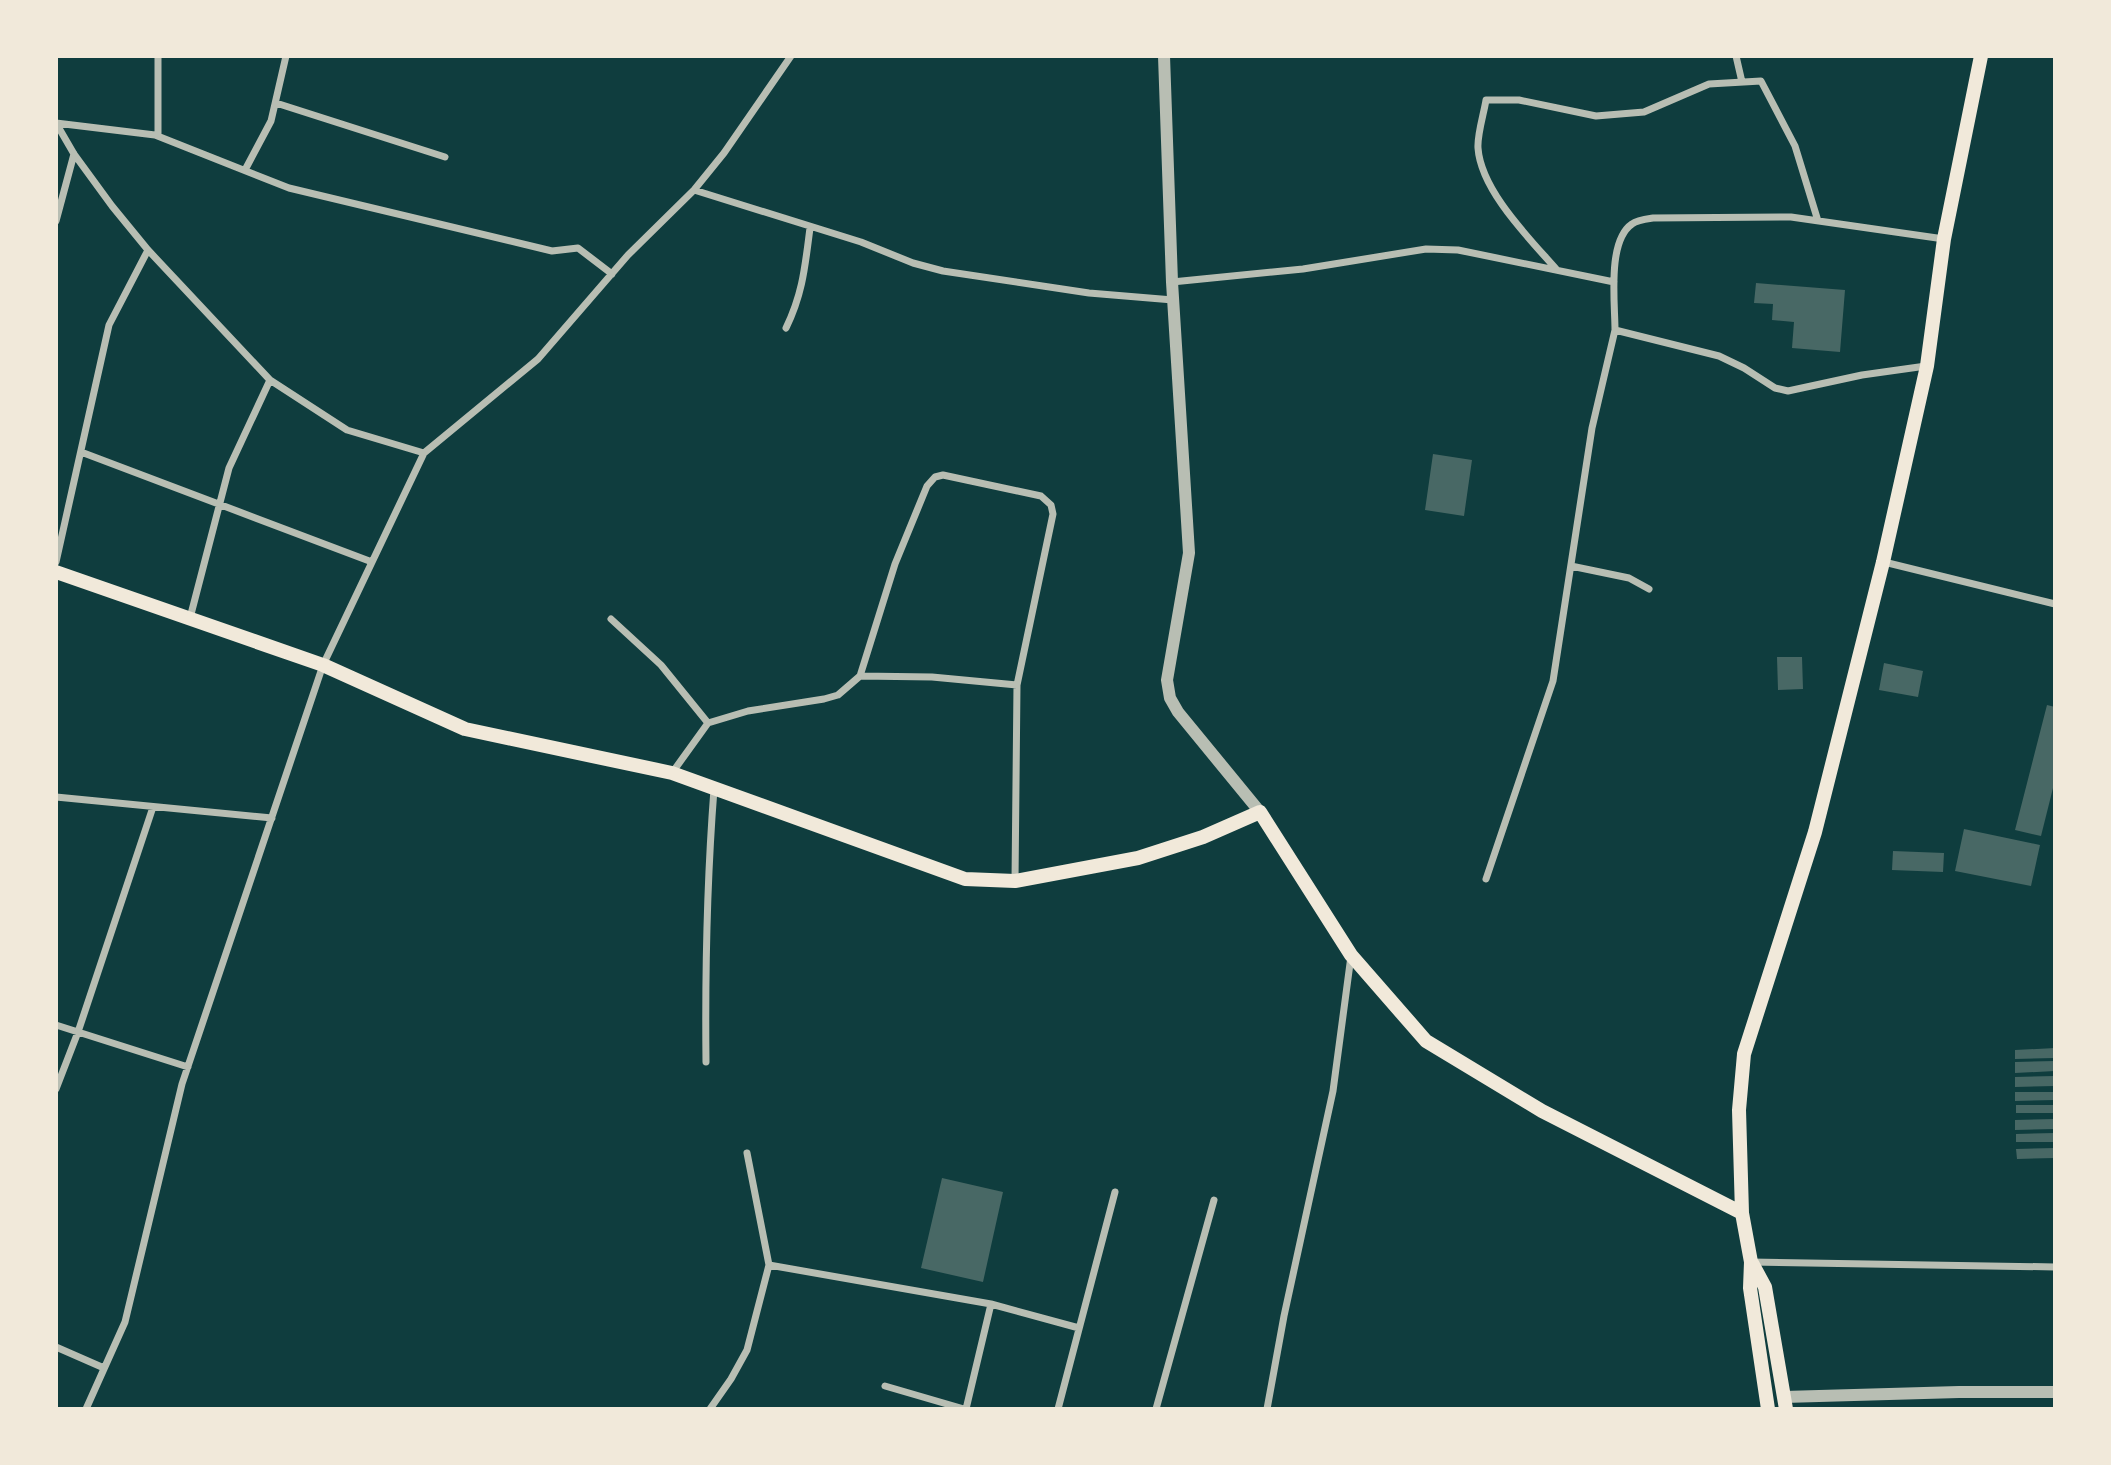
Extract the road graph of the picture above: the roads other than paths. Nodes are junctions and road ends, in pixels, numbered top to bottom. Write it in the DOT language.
graph roads {
  1 [pos="158,56"];
  2 [pos="286,56"];
  3 [pos="791,56"];
  4 [pos="1164,56"];
  5 [pos="1737,56"];
  6 [pos="1981,56"];
  7 [pos="1742,82"];
  8 [pos="275,106"];
  9 [pos="56,123"];
  10 [pos="158,136"];
  11 [pos="74,153"];
  12 [pos="445,157"];
  13 [pos="245,170"];
  14 [pos="694,190"];
  15 [pos="56,221"];
  16 [pos="1818,221"];
  17 [pos="810,228"];
  18 [pos="1944,239"];
  19 [pos="148,250"];
  20 [pos="1557,270"];
  21 [pos="612,274"];
  22 [pos="1171,282"];
  23 [pos="1614,282"];
  24 [pos="1173,300"];
  25 [pos="786,328"];
  26 [pos="1615,330"];
  27 [pos="1927,366"];
  28 [pos="270,380"];
  29 [pos="81,452"];
  30 [pos="424,453"];
  31 [pos="220,504"];
  32 [pos="56,562"];
  33 [pos="372,562"];
  34 [pos="1883,562"];
  35 [pos="1571,566"];
  36 [pos="56,572"];
  37 [pos="1649,589"];
  38 [pos="2055,604"];
  39 [pos="190,618"];
  40 [pos="611,619"];
  41 [pos="324,665"];
  42 [pos="860,677"];
  43 [pos="1017,685"];
  44 [pos="708,723"];
  45 [pos="672,773"];
  46 [pos="714,789"];
  47 [pos="56,797"];
  48 [pos="153,807"];
  49 [pos="1260,812"];
  50 [pos="272,818"];
  51 [pos="1486,879"];
  52 [pos="1015,881"];
  53 [pos="1352,955"];
  54 [pos="56,1025"];
  55 [pos="78,1032"];
  56 [pos="706,1062"];
  57 [pos="188,1067"];
  58 [pos="56,1088"];
  59 [pos="747,1153"];
  60 [pos="1115,1192"];
  61 [pos="1214,1200"];
  62 [pos="1742,1213"];
  63 [pos="1751,1262"];
  64 [pos="769,1265"];
  65 [pos="2055,1267"];
  66 [pos="991,1304"];
  67 [pos="1079,1328"];
  68 [pos="56,1347"];
  69 [pos="104,1368"];
  70 [pos="885,1386"];
  71 [pos="2055,1392"];
  72 [pos="1785,1403"];
  73 [pos="86,1409"];
  74 [pos="710,1409"];
  75 [pos="965,1409"];
  76 [pos="1058,1409"];
  77 [pos="1156,1409"];
  78 [pos="1267,1409"];
  79 [pos="1768,1409"];
  1 -- 10 [label="street"];
  2 -- 8 [label="street"];
  3 -- 14 [label="street"];
  4 -- 22 [label="street"];
  5 -- 7 [label="street"];
  6 -- 18 [label="main road"];
  7 -- 16 [label="street"];
  7 -- 20 [label="street"];
  8 -- 12 [label="street"];
  8 -- 13 [label="street"];
  9 -- 10 [label="street"];
  9 -- 11 [label="street"];
  10 -- 13 [label="street"];
  11 -- 15 [label="street"];
  11 -- 19 [label="street"];
  13 -- 21 [label="street"];
  14 -- 17 [label="street"];
  14 -- 21 [label="street"];
  16 -- 18 [label="street"];
  16 -- 23 [label="street"];
  17 -- 24 [label="street"];
  17 -- 25 [label="street"];
  18 -- 27 [label="main road"];
  19 -- 28 [label="street"];
  19 -- 29 [label="street"];
  20 -- 22 [label="street"];
  20 -- 23 [label="street"];
  21 -- 30 [label="street"];
  22 -- 24 [label="street"];
  23 -- 26 [label="street"];
  24 -- 49 [label="street"];
  26 -- 27 [label="street"];
  26 -- 35 [label="street"];
  27 -- 34 [label="main road"];
  28 -- 30 [label="street"];
  28 -- 31 [label="street"];
  29 -- 31 [label="street"];
  29 -- 32 [label="street"];
  30 -- 33 [label="street"];
  31 -- 33 [label="street"];
  31 -- 39 [label="street"];
  33 -- 41 [label="street"];
  34 -- 38 [label="street"];
  34 -- 62 [label="main road"];
  35 -- 37 [label="street"];
  35 -- 51 [label="street"];
  36 -- 39 [label="main road"];
  39 -- 41 [label="main road"];
  40 -- 44 [label="street"];
  41 -- 45 [label="main road"];
  41 -- 50 [label="street"];
  42 -- 43 [label="street"];
  42 -- 43 [label="street"];
  42 -- 44 [label="street"];
  43 -- 52 [label="street"];
  44 -- 45 [label="street"];
  45 -- 46 [label="main road"];
  46 -- 52 [label="main road"];
  46 -- 56 [label="street"];
  47 -- 48 [label="street"];
  48 -- 50 [label="street"];
  48 -- 55 [label="street"];
  49 -- 52 [label="main road"];
  49 -- 53 [label="main road"];
  50 -- 57 [label="street"];
  53 -- 62 [label="main road"];
  53 -- 78 [label="street"];
  54 -- 55 [label="street"];
  55 -- 57 [label="street"];
  55 -- 58 [label="street"];
  57 -- 69 [label="street"];
  59 -- 64 [label="street"];
  60 -- 67 [label="street"];
  61 -- 77 [label="street"];
  62 -- 63 [label="main road"];
  63 -- 65 [label="street"];
  63 -- 72 [label="main road"];
  63 -- 79 [label="main road"];
  64 -- 66 [label="street"];
  64 -- 74 [label="street"];
  66 -- 67 [label="street"];
  66 -- 75 [label="street"];
  67 -- 76 [label="street"];
  68 -- 69 [label="street"];
  69 -- 73 [label="street"];
  70 -- 75 [label="street"];
  71 -- 72 [label="street"];
}
